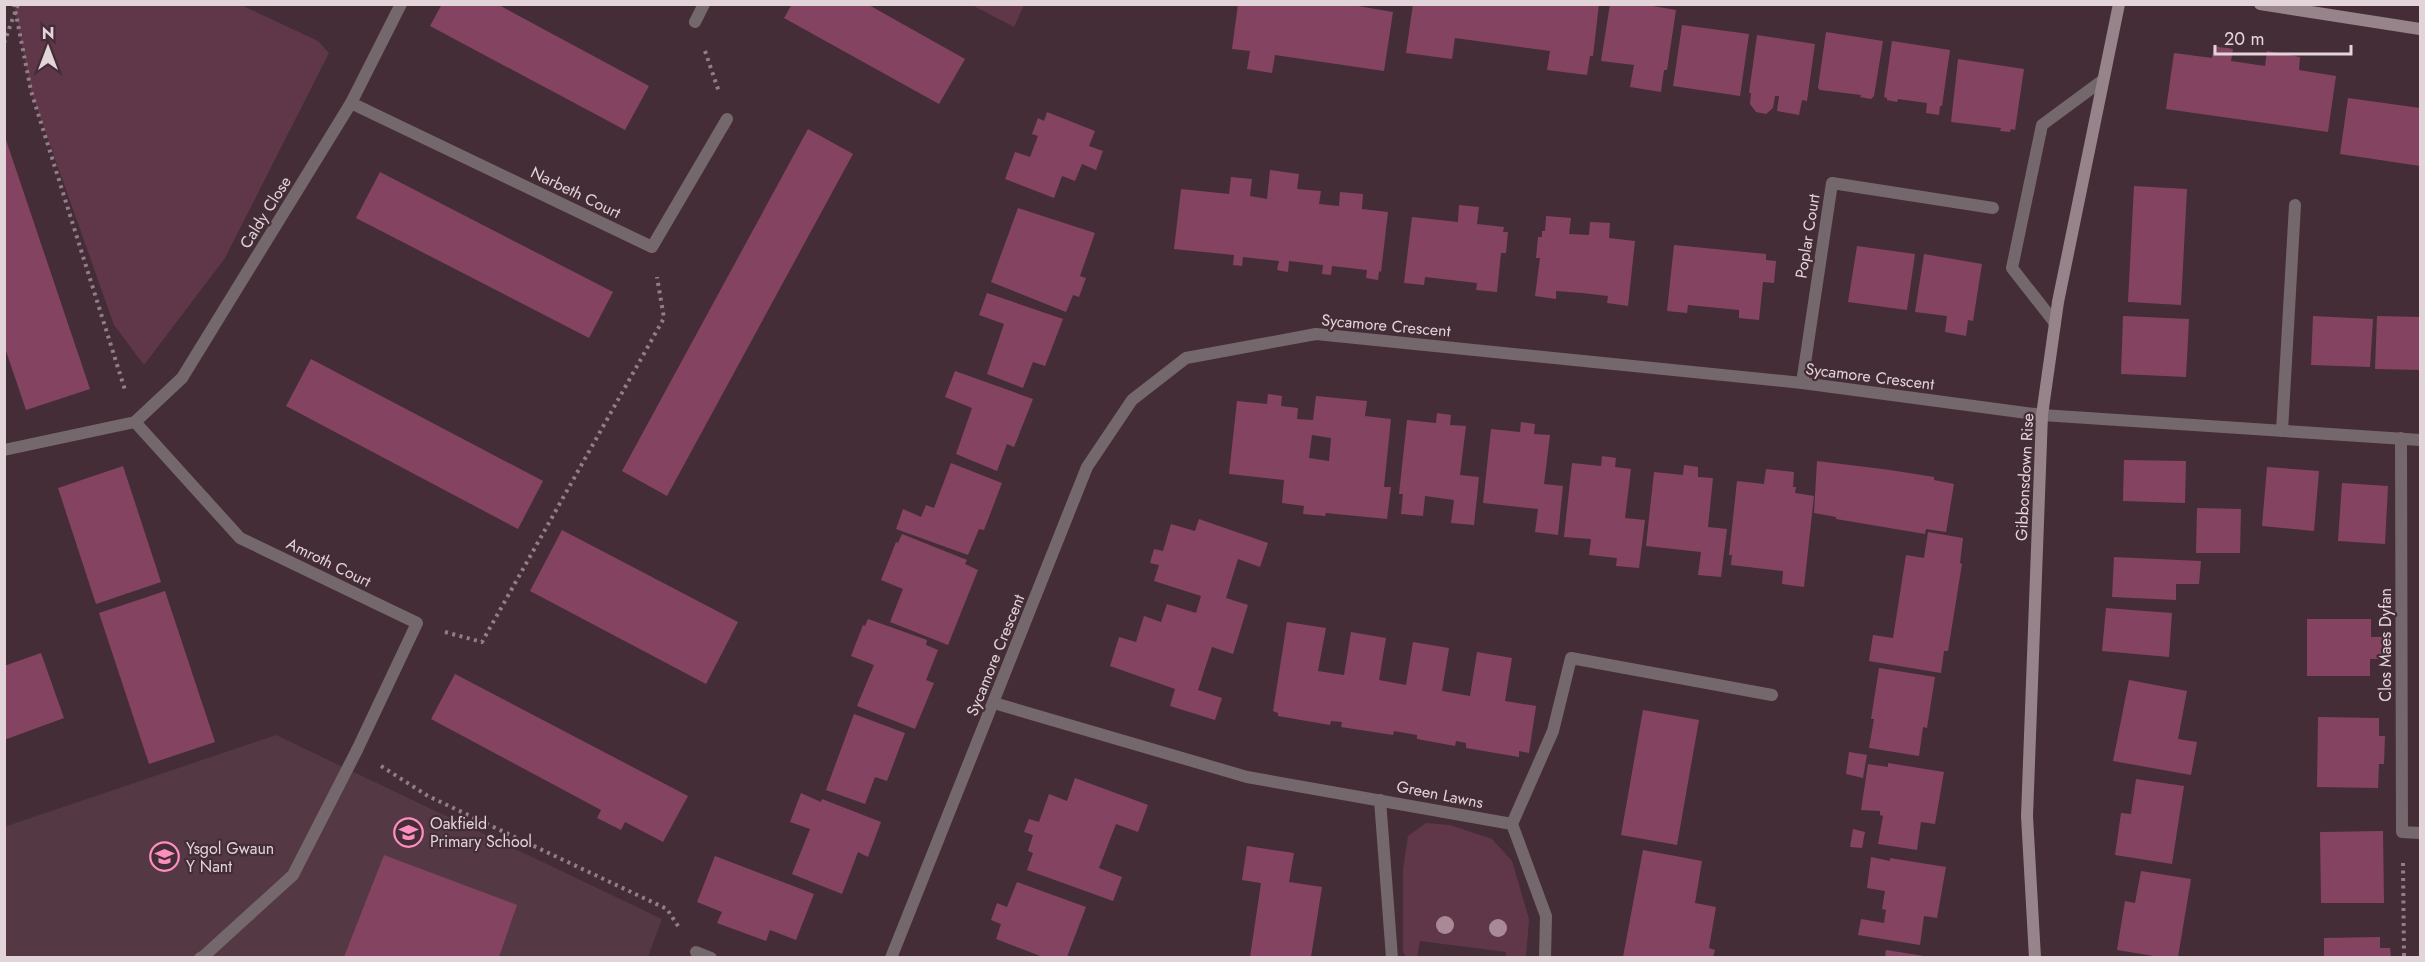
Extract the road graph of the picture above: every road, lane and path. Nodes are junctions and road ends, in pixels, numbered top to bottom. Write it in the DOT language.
graph roads {
  1 [pos="402,4"];
  2 [pos="704,4"];
  3 [pos="2119,4"];
  4 [pos="2260,4"];
  5 [pos="16,6"];
  6 [pos="2313,8"];
  7 [pos="695,22"];
  8 [pos="2421,29"];
  9 [pos="4,43"];
  10 [pos="2103,80"];
  11 [pos="351,103"];
  12 [pos="728,118"];
  13 [pos="2295,205"];
  14 [pos="1993,208"];
  15 [pos="652,247"];
  16 [pos="2055,323"];
  17 [pos="1802,384"];
  18 [pos="2042,415"];
  19 [pos="135,422"];
  20 [pos="2282,431"];
  21 [pos="2401,438"];
  22 [pos="2421,440"];
  23 [pos="5,451"];
  24 [pos="417,623"];
  25 [pos="1772,695"];
  26 [pos="994,703"];
  27 [pos="357,750"];
  28 [pos="1380,800"];
  29 [pos="1512,824"];
  30 [pos="2402,832"];
  31 [pos="2421,833"];
  32 [pos="696,952"];
  33 [pos="200,957"];
  34 [pos="711,957"];
  35 [pos="891,957"];
  36 [pos="1392,957"];
  37 [pos="1545,957"];
  38 [pos="2035,957"];
  39 [pos="2404,957"];
  1 -- 11 [label="street, Caldy Close"];
  2 -- 7 [label="street"];
  3 -- 10 [label="street, Gibbonsdown Rise"];
  4 -- 6 [label="street"];
  5 -- 9 [label="path"];
  5 -- 19 [label="path"];
  6 -- 8 [label="street"];
  7 -- 12 [label="path"];
  10 -- 16 [label="street, Gibbonsdown Rise"];
  10 -- 16 [label="street"];
  11 -- 15 [label="street, Narbeth Court"];
  11 -- 19 [label="street, Caldy Close"];
  12 -- 15 [label="street"];
  13 -- 20 [label="street"];
  14 -- 17 [label="street, Poplar Court"];
  15 -- 24 [label="path"];
  16 -- 18 [label="street, Gibbonsdown Rise"];
  17 -- 18 [label="street, Sycamore Crescent"];
  17 -- 26 [label="street, Sycamore Crescent"];
  18 -- 20 [label="street"];
  18 -- 38 [label="street, Gibbonsdown Rise"];
  19 -- 23 [label="street"];
  19 -- 24 [label="street, Amroth Court"];
  20 -- 21 [label="street"];
  21 -- 22 [label="street"];
  21 -- 30 [label="street, Clos Maes Dyfan"];
  24 -- 27 [label="street"];
  25 -- 29 [label="street"];
  26 -- 28 [label="street, Green Lawns"];
  26 -- 35 [label="street, Sycamore Crescent"];
  27 -- 32 [label="path"];
  27 -- 33 [label="street"];
  28 -- 29 [label="street, Green Lawns"];
  28 -- 36 [label="street"];
  29 -- 37 [label="street"];
  30 -- 31 [label="street"];
  30 -- 39 [label="path"];
  32 -- 34 [label="street"];
}
